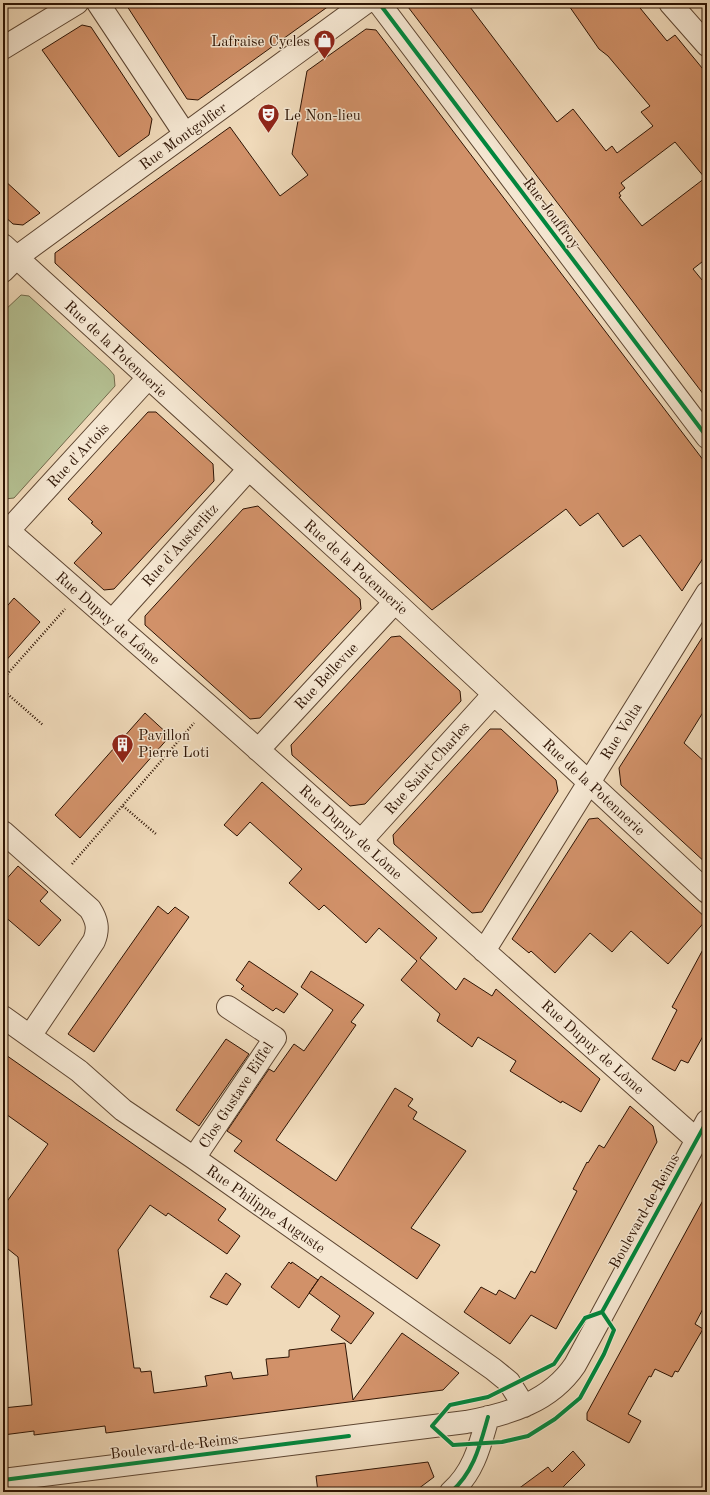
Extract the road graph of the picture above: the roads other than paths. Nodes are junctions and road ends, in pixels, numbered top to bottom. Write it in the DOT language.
graph roads {
  1 [pos="77,3"];
  2 [pos="98,3"];
  3 [pos="365,3"];
  4 [pos="379,3"];
  5 [pos="670,3"];
  6 [pos="707,45"];
  7 [pos="3,48"];
  8 [pos="185,134"];
  9 [pos="8,258"];
  10 [pos="148,378"];
  11 [pos="707,437"];
  12 [pos="248,470"];
  13 [pos="6,529"];
  14 [pos="707,593"];
  15 [pos="394,602"];
  16 [pos="112,621"];
  17 [pos="494,694"];
  18 [pos="258,750"];
  19 [pos="589,783"];
  20 [pos="3,832"];
  21 [pos="361,841"];
  22 [pos="707,892"];
  23 [pos="484,951"];
  24 [pos="228,1007"];
  25 [pos="3,1017"];
  26 [pos="30,1036"];
  27 [pos="707,1121"];
  28 [pos="697,1140"];
  29 [pos="194,1158"];
  30 [pos="524,1406"];
  31 [pos="488,1417"];
  32 [pos="3,1480"];
  33 [pos="451,1492"];
  1 -- 7 [label="street"];
  2 -- 8 [label="street"];
  3 -- 8 [label="street, Rue Montgolfier"];
  4 -- 11 [label="street, Rue Jouffroy"];
  5 -- 6 [label="street"];
  8 -- 9 [label="street, Rue Montgolfier"];
  9 -- 10 [label="street, Rue de la Potennerie"];
  10 -- 12 [label="street, Rue de la Potennerie"];
  10 -- 13 [label="street, Rue d'Artois"];
  12 -- 15 [label="street, Rue de la Potennerie"];
  12 -- 16 [label="street, Rue d'Austerlitz"];
  13 -- 16 [label="street, Rue Dupuy de Lôme"];
  14 -- 19 [label="street, Rue Volta"];
  15 -- 17 [label="street, Rue de la Potennerie"];
  15 -- 18 [label="street, Rue Bellevue"];
  16 -- 18 [label="street, Rue Dupuy de Lôme"];
  17 -- 19 [label="street, Rue de la Potennerie"];
  17 -- 21 [label="street, Rue Saint-Charles"];
  18 -- 21 [label="street, Rue Dupuy de Lôme"];
  19 -- 22 [label="street, Rue de la Potennerie"];
  19 -- 23 [label="street, Rue Volta"];
  20 -- 26 [label="street"];
  21 -- 23 [label="street, Rue Dupuy de Lôme"];
  23 -- 28 [label="street, Rue Dupuy de Lôme"];
  24 -- 29 [label="street, Clos Gustave Eiffel"];
  25 -- 26 [label="street, Rue Philippe Auguste"];
  26 -- 29 [label="street, Rue Philippe Auguste"];
  27 -- 28 [label="street, Boulevard de Reims"];
  28 -- 30 [label="street, Boulevard de Reims"];
  29 -- 30 [label="street, Rue Philippe Auguste"];
  30 -- 31 [label="street, Boulevard de Reims"];
  31 -- 32 [label="street, Boulevard de Reims"];
  31 -- 33 [label="street"];
}
